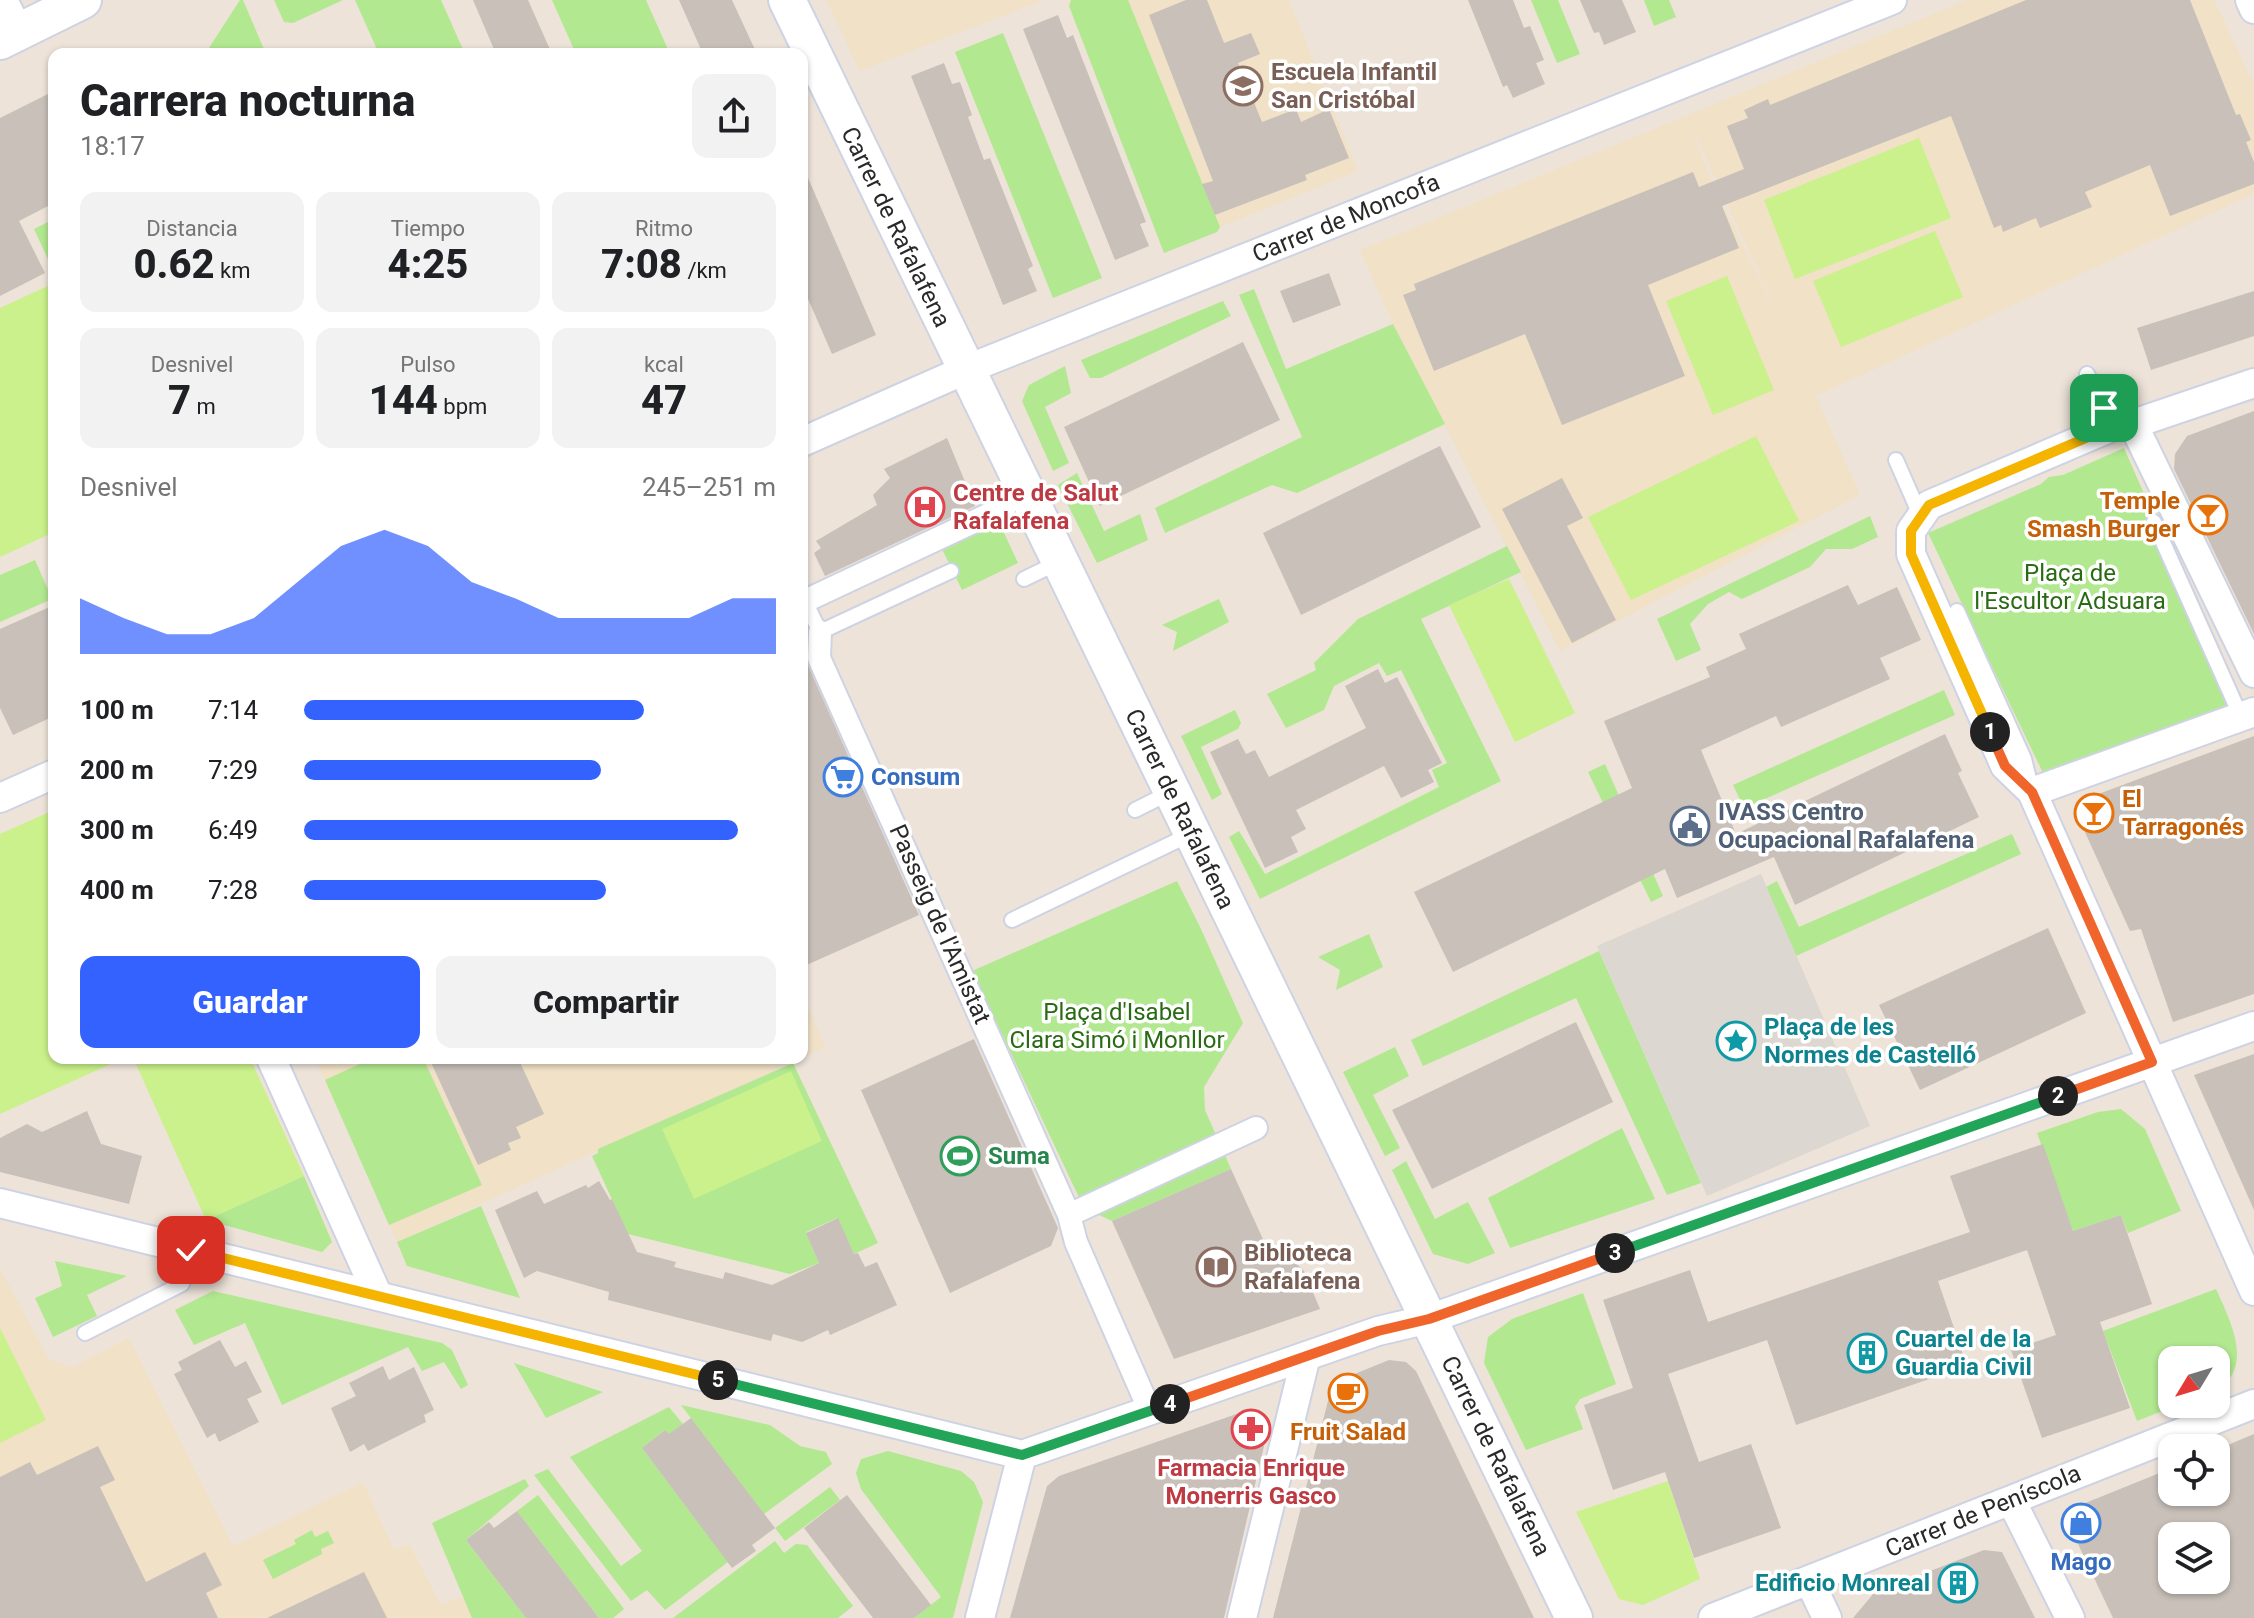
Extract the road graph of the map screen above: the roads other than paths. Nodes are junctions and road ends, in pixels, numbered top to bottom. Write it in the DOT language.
graph roads {
  1 [pos="3,0"];
  2 [pos="83,0"];
  3 [pos="787,0"];
  4 [pos="1892,0"];
  5 [pos="2250,0"];
  6 [pos="2254,9"];
  7 [pos="10,36"];
  8 [pos="965,370"];
  9 [pos="2087,374"];
  10 [pos="2254,383"];
  11 [pos="2123,425"];
  12 [pos="808,439"];
  13 [pos="1896,460"];
  14 [pos="1005,507"];
  15 [pos="1921,517"];
  16 [pos="2154,522"];
  17 [pos="1059,562"];
  18 [pos="951,571"];
  19 [pos="1024,579"];
  20 [pos="808,596"];
  21 [pos="808,606"];
  22 [pos="1957,611"];
  23 [pos="820,632"];
  24 [pos="2254,673"];
  25 [pos="2248,715"];
  26 [pos="48,777"];
  27 [pos="1171,792"];
  28 [pos="2032,792"];
  29 [pos="0,798"];
  30 [pos="1135,810"];
  31 [pos="1192,833"];
  32 [pos="1012,920"];
  33 [pos="2254,1026"];
  34 [pos="2152,1062"];
  35 [pos="274,1064"];
  36 [pos="1256,1128"];
  37 [pos="0,1203"];
  38 [pos="1069,1215"];
  39 [pos="191,1250"];
  40 [pos="2254,1291"];
  41 [pos="378,1296"];
  42 [pos="1429,1319"];
  43 [pos="85,1333"];
  44 [pos="1306,1356"];
  45 [pos="2254,1404"];
  46 [pos="1150,1411"];
  47 [pos="1022,1455"];
  48 [pos="2011,1500"];
  49 [pos="1809,1580"];
  50 [pos="980,1618"];
  51 [pos="1242,1618"];
  52 [pos="1574,1618"];
  53 [pos="1713,1618"];
  54 [pos="1827,1618"];
  55 [pos="2070,1618"];
  1 -- 7 [label="street"];
  2 -- 7 [label="street"];
  3 -- 8 [label="street, Carrer de Rafalafena"];
  4 -- 8 [label="street, Carrer de Moncofa"];
  5 -- 6 [label="street"];
  8 -- 12 [label="street, Carrer de Moncofa"];
  8 -- 17 [label="street, Carrer de Rafalafena"];
  9 -- 11 [label="lane"];
  10 -- 11 [label="street"];
  11 -- 15 [label="street"];
  11 -- 24 [label="street"];
  13 -- 15 [label="lane"];
  14 -- 20 [label="street"];
  15 -- 28 [label="street"];
  16 -- 25 [label="lane"];
  17 -- 19 [label="lane"];
  17 -- 27 [label="street, Carrer de Rafalafena"];
  18 -- 23 [label="lane"];
  21 -- 23 [label="lane"];
  22 -- 28 [label="lane"];
  23 -- 38 [label="street, Passeig de l'Amistat"];
  25 -- 28 [label="street"];
  26 -- 29 [label="street"];
  27 -- 30 [label="lane"];
  27 -- 31 [label="street, Carrer de Rafalafena"];
  28 -- 34 [label="street"];
  31 -- 32 [label="lane"];
  31 -- 42 [label="street, Carrer de Rafalafena"];
  33 -- 34 [label="street"];
  34 -- 40 [label="street"];
  34 -- 42 [label="street"];
  35 -- 41 [label="street"];
  36 -- 38 [label="street"];
  37 -- 39 [label="street"];
  38 -- 46 [label="street, Passeig de l'Amistat"];
  39 -- 41 [label="street"];
  39 -- 43 [label="lane"];
  41 -- 47 [label="street"];
  42 -- 44 [label="street"];
  42 -- 52 [label="street, Carrer de Rafalafena"];
  44 -- 46 [label="street"];
  44 -- 51 [label="street"];
  45 -- 48 [label="street, Carrer de Peníscola"];
  46 -- 47 [label="street"];
  47 -- 50 [label="street"];
  48 -- 49 [label="street, Carrer de Peníscola"];
  48 -- 55 [label="street"];
  49 -- 53 [label="street, Carrer de Peníscola"];
  49 -- 54 [label="street"];
}
